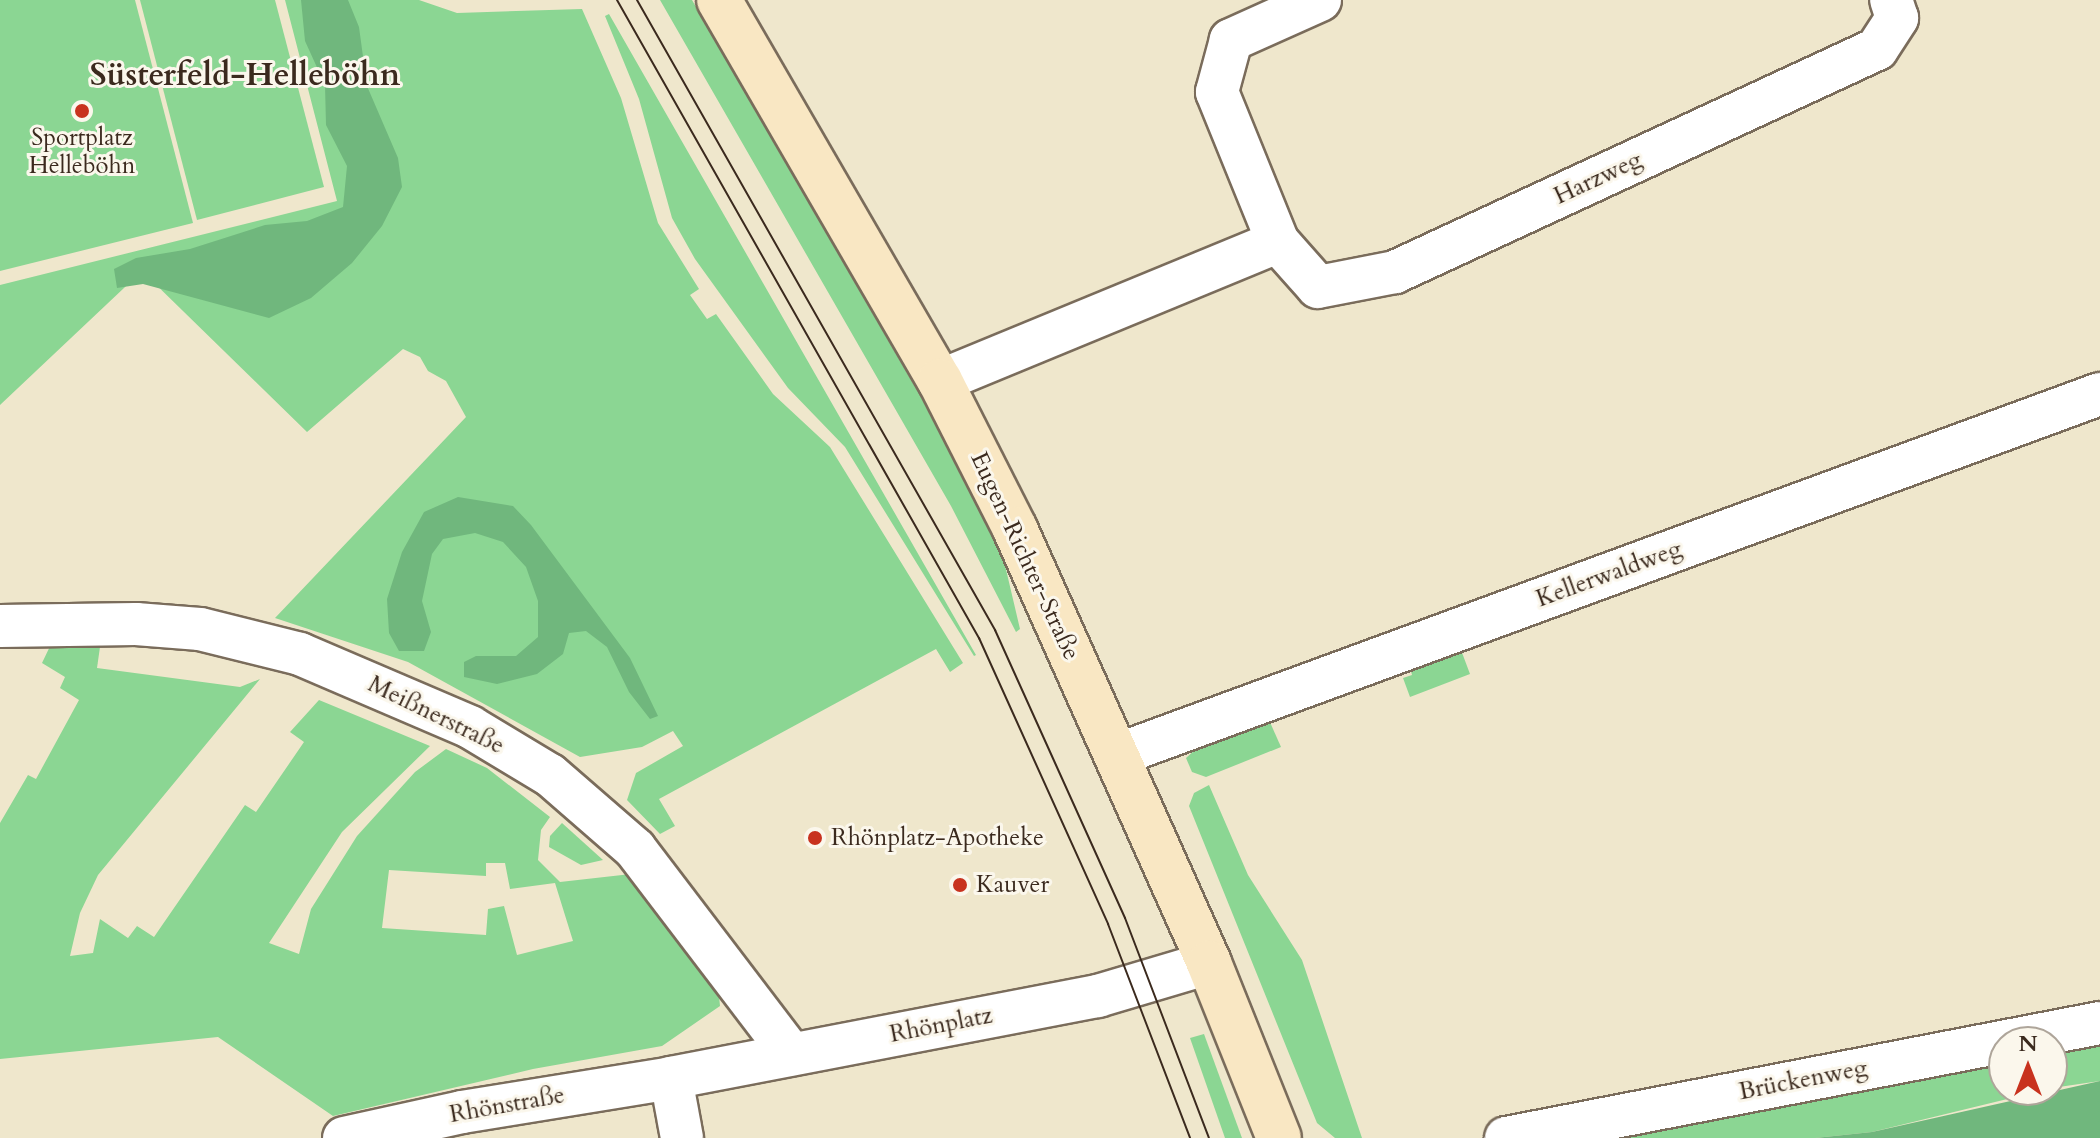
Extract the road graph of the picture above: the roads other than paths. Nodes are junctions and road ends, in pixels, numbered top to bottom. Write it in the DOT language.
graph roads {
  1 [pos="719,0"];
  2 [pos="1320,0"];
  3 [pos="1891,0"];
  4 [pos="1278,242"];
  5 [pos="940,381"];
  6 [pos="2100,394"];
  7 [pos="0,626"];
  8 [pos="1117,755"];
  9 [pos="1209,963"];
  10 [pos="2100,1023"];
  11 [pos="791,1054"];
  12 [pos="671,1078"];
  13 [pos="344,1138"];
  14 [pos="682,1138"];
  15 [pos="1279,1138"];
  16 [pos="1506,1138"];
  1 -- 5 [label="main road, Eugen-Richter-Straße"];
  2 -- 4 [label="street, Harzweg"];
  3 -- 4 [label="street, Harzweg"];
  4 -- 5 [label="street"];
  5 -- 8 [label="main road, Eugen-Richter-Straße"];
  6 -- 8 [label="street, Kellerwaldweg"];
  7 -- 11 [label="street, Meißnerstraße"];
  8 -- 9 [label="main road, Eugen-Richter-Straße"];
  9 -- 11 [label="street, Rhönplatz"];
  9 -- 15 [label="main road, Eugen-Richter-Straße"];
  10 -- 16 [label="street, Brückenweg"];
  11 -- 12 [label="street, Rhönplatz"];
  12 -- 13 [label="street, Rhönstraße"];
  12 -- 14 [label="street"];
}
